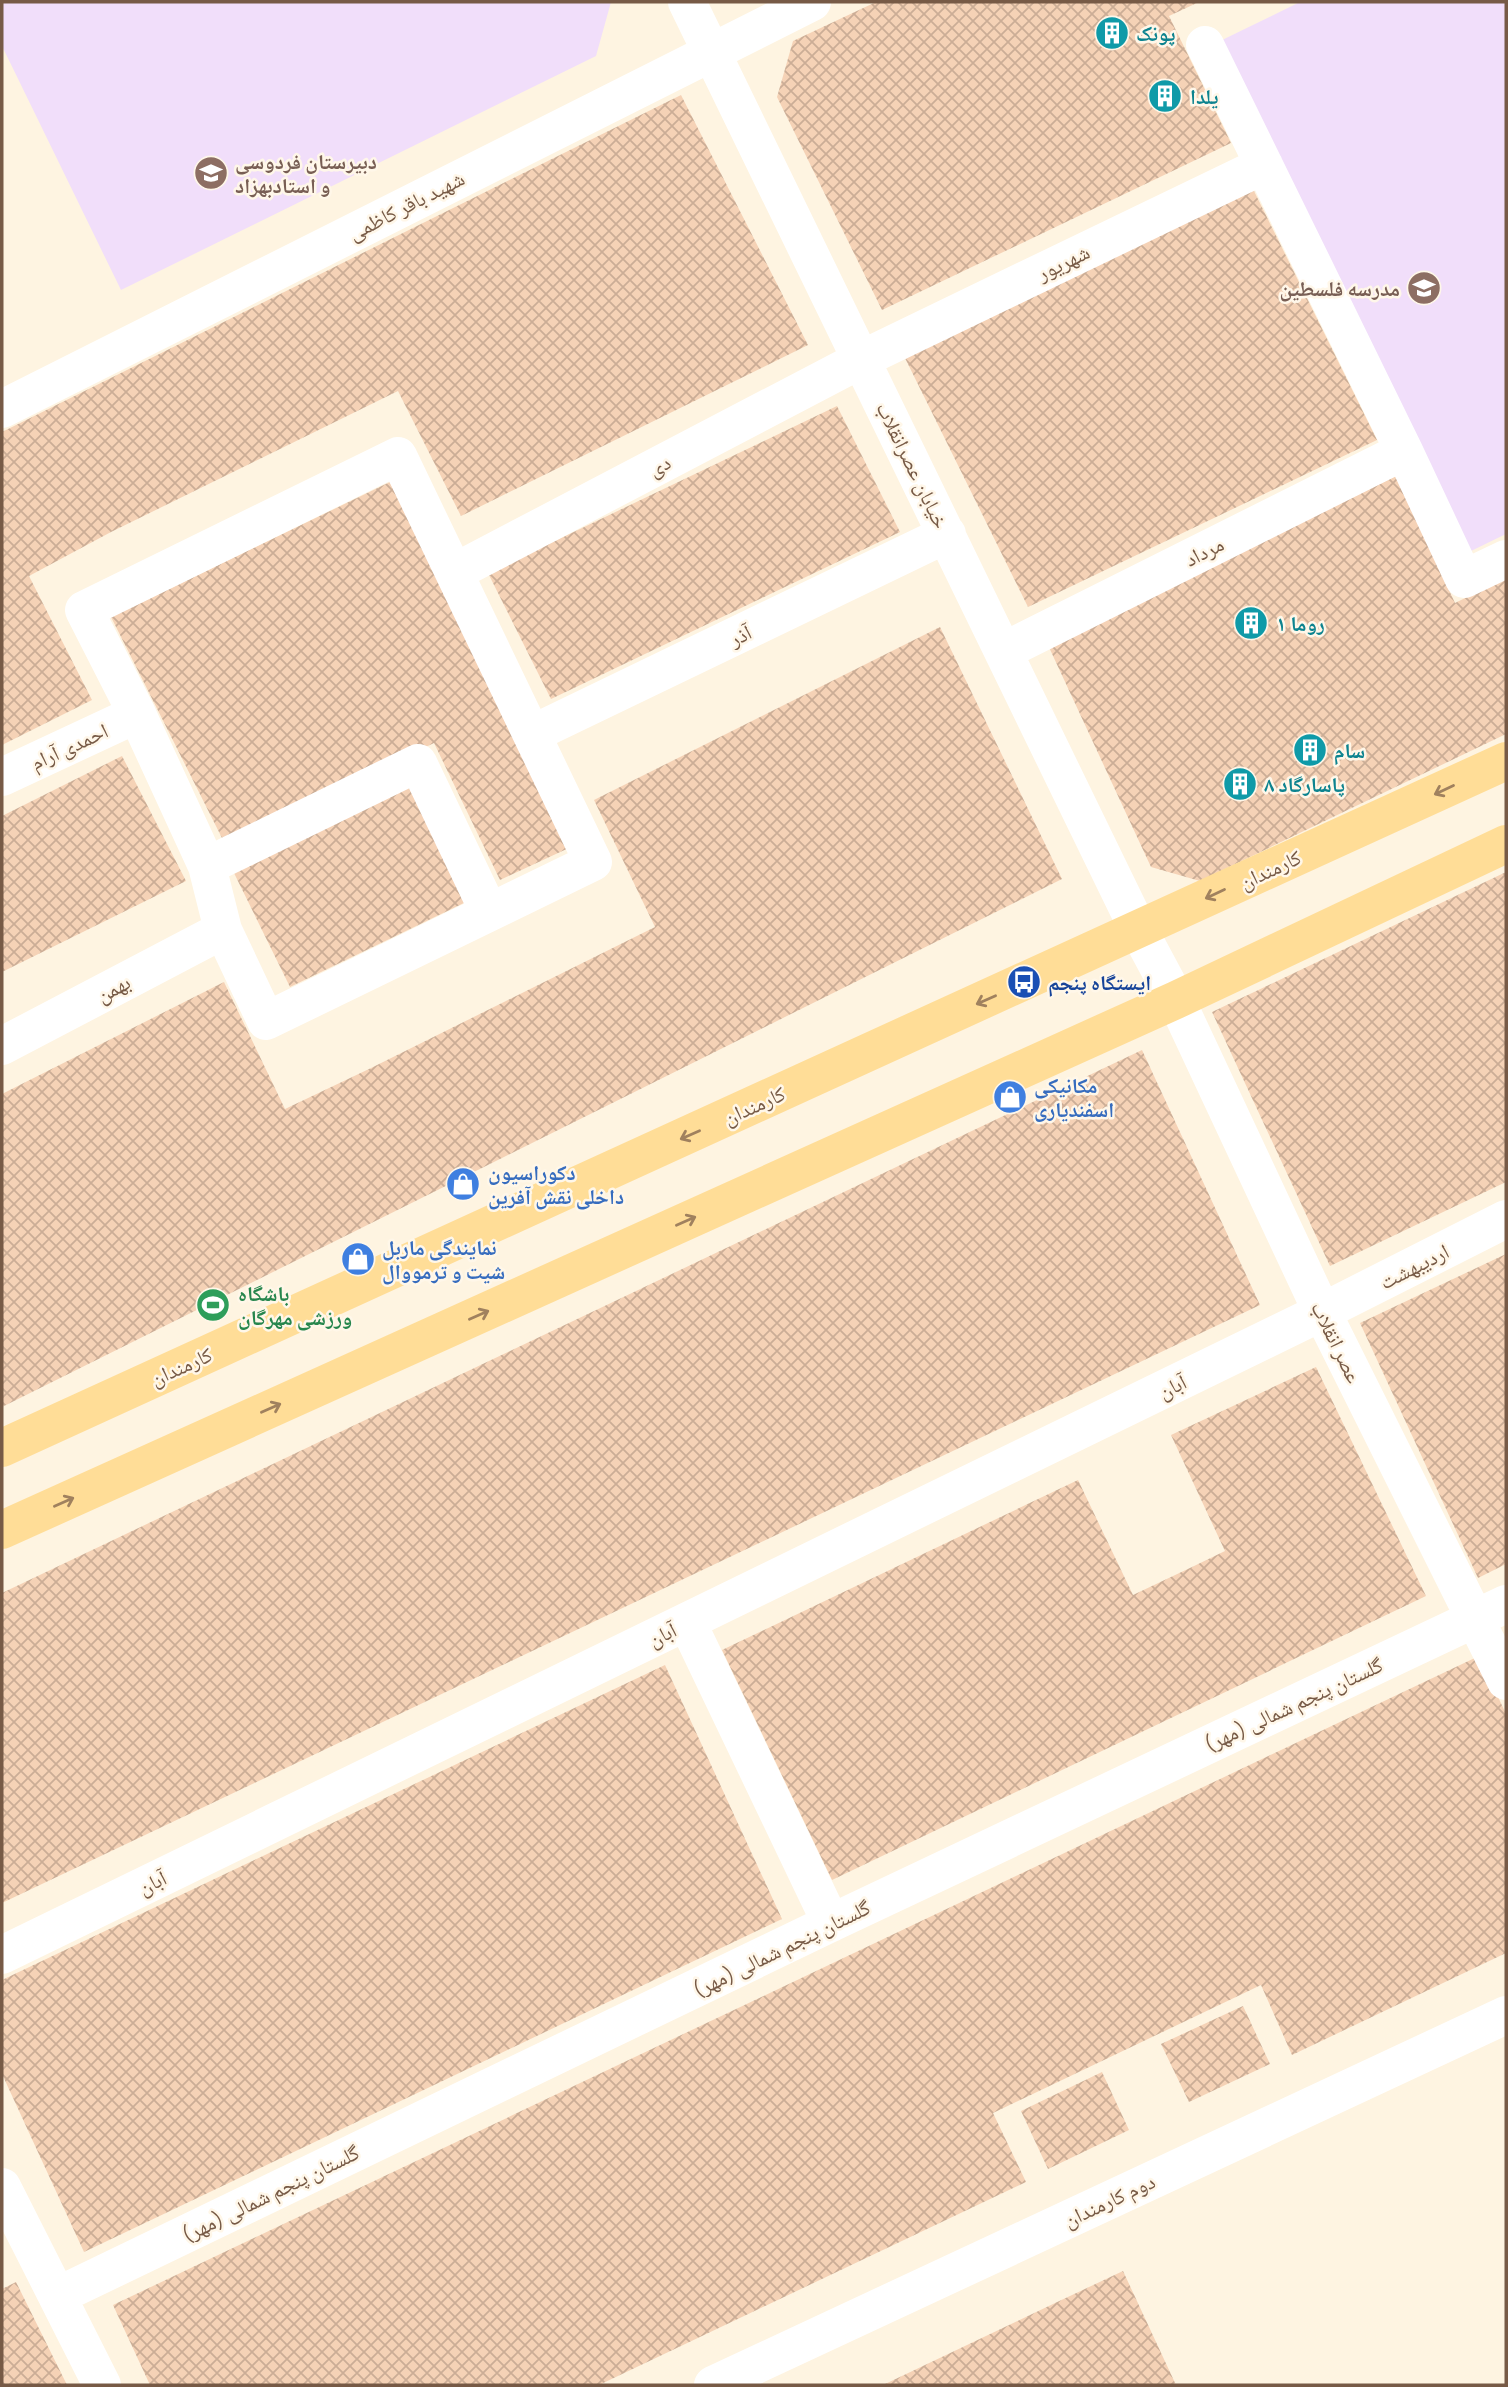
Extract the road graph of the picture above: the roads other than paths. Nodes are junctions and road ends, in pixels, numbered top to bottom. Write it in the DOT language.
graph roads {
  1 [pos="687,2"];
  2 [pos="812,2"];
  3 [pos="1205,45"];
  4 [pos="711,51"];
  5 [pos="1264,165"];
  6 [pos="862,359"];
  7 [pos="2,409"];
  8 [pos="1404,451"];
  9 [pos="947,534"];
  10 [pos="1506,559"];
  11 [pos="455,572"];
  12 [pos="1004,651"];
  13 [pos="136,714"];
  14 [pos="532,734"];
  15 [pos="1506,761"];
  16 [pos="2,777"];
  17 [pos="1506,844"];
  18 [pos="207,866"];
  19 [pos="489,912"];
  20 [pos="1138,929"];
  21 [pos="223,930"];
  22 [pos="1176,1000"];
  23 [pos="2,1046"];
  24 [pos="1506,1219"];
  25 [pos="1322,1312"];
  26 [pos="2,1448"];
  27 [pos="2,1530"];
  28 [pos="1490,1611"];
  29 [pos="687,1622"];
  30 [pos="1506,1681"];
  31 [pos="831,1923"];
  32 [pos="2,1955"];
  33 [pos="1506,2015"];
  34 [pos="2,2187"];
  35 [pos="14,2241"];
  36 [pos="57,2296"];
  37 [pos="102,2385"];
  38 [pos="713,2385"];
  1 -- 4 [label="street, خیابان عصرانقلاب"];
  2 -- 4 [label="street, شهید باقر کاظمی"];
  3 -- 5 [label="street"];
  4 -- 6 [label="street, خیابان عصرانقلاب"];
  4 -- 7 [label="street, شهید باقر کاظمی"];
  5 -- 6 [label="street, شهریور"];
  5 -- 8 [label="street"];
  6 -- 9 [label="street, خیابان عصرانقلاب"];
  6 -- 11 [label="street, دی"];
  8 -- 10 [label="street"];
  8 -- 12 [label="street, مرداد"];
  9 -- 12 [label="street, خیابان عصرانقلاب"];
  9 -- 14 [label="street, آذر"];
  11 -- 13 [label="street"];
  11 -- 14 [label="street"];
  12 -- 20 [label="street, خیابان عصرانقلاب"];
  13 -- 16 [label="street, احمدی آرام"];
  13 -- 18 [label="street"];
  14 -- 19 [label="street"];
  15 -- 20 [label="main road, کارمندان, one-way"];
  17 -- 22 [label="main road"];
  18 -- 19 [label="street"];
  18 -- 21 [label="street"];
  19 -- 21 [label="street"];
  20 -- 22 [label="street, عصر انقلاب"];
  20 -- 26 [label="main road, کارمندان, one-way"];
  21 -- 23 [label="street, بهمن"];
  22 -- 25 [label="street, عصر انقلاب"];
  27 -- 22 [label="main road, one-way"];
  24 -- 25 [label="street, اردیبهشت"];
  25 -- 28 [label="street, عصر انقلاب"];
  25 -- 29 [label="street, آبان"];
  28 -- 30 [label="street, عصر انقلاب"];
  28 -- 31 [label="street, گلستان پنجم شمالی (مهر)"];
  29 -- 31 [label="street"];
  29 -- 32 [label="street, آبان"];
  31 -- 36 [label="street, گلستان پنجم شمالی (مهر)"];
  33 -- 38 [label="street, دوم کارمندان"];
  34 -- 35 [label="street"];
  35 -- 36 [label="street"];
  36 -- 37 [label="street"];
}
